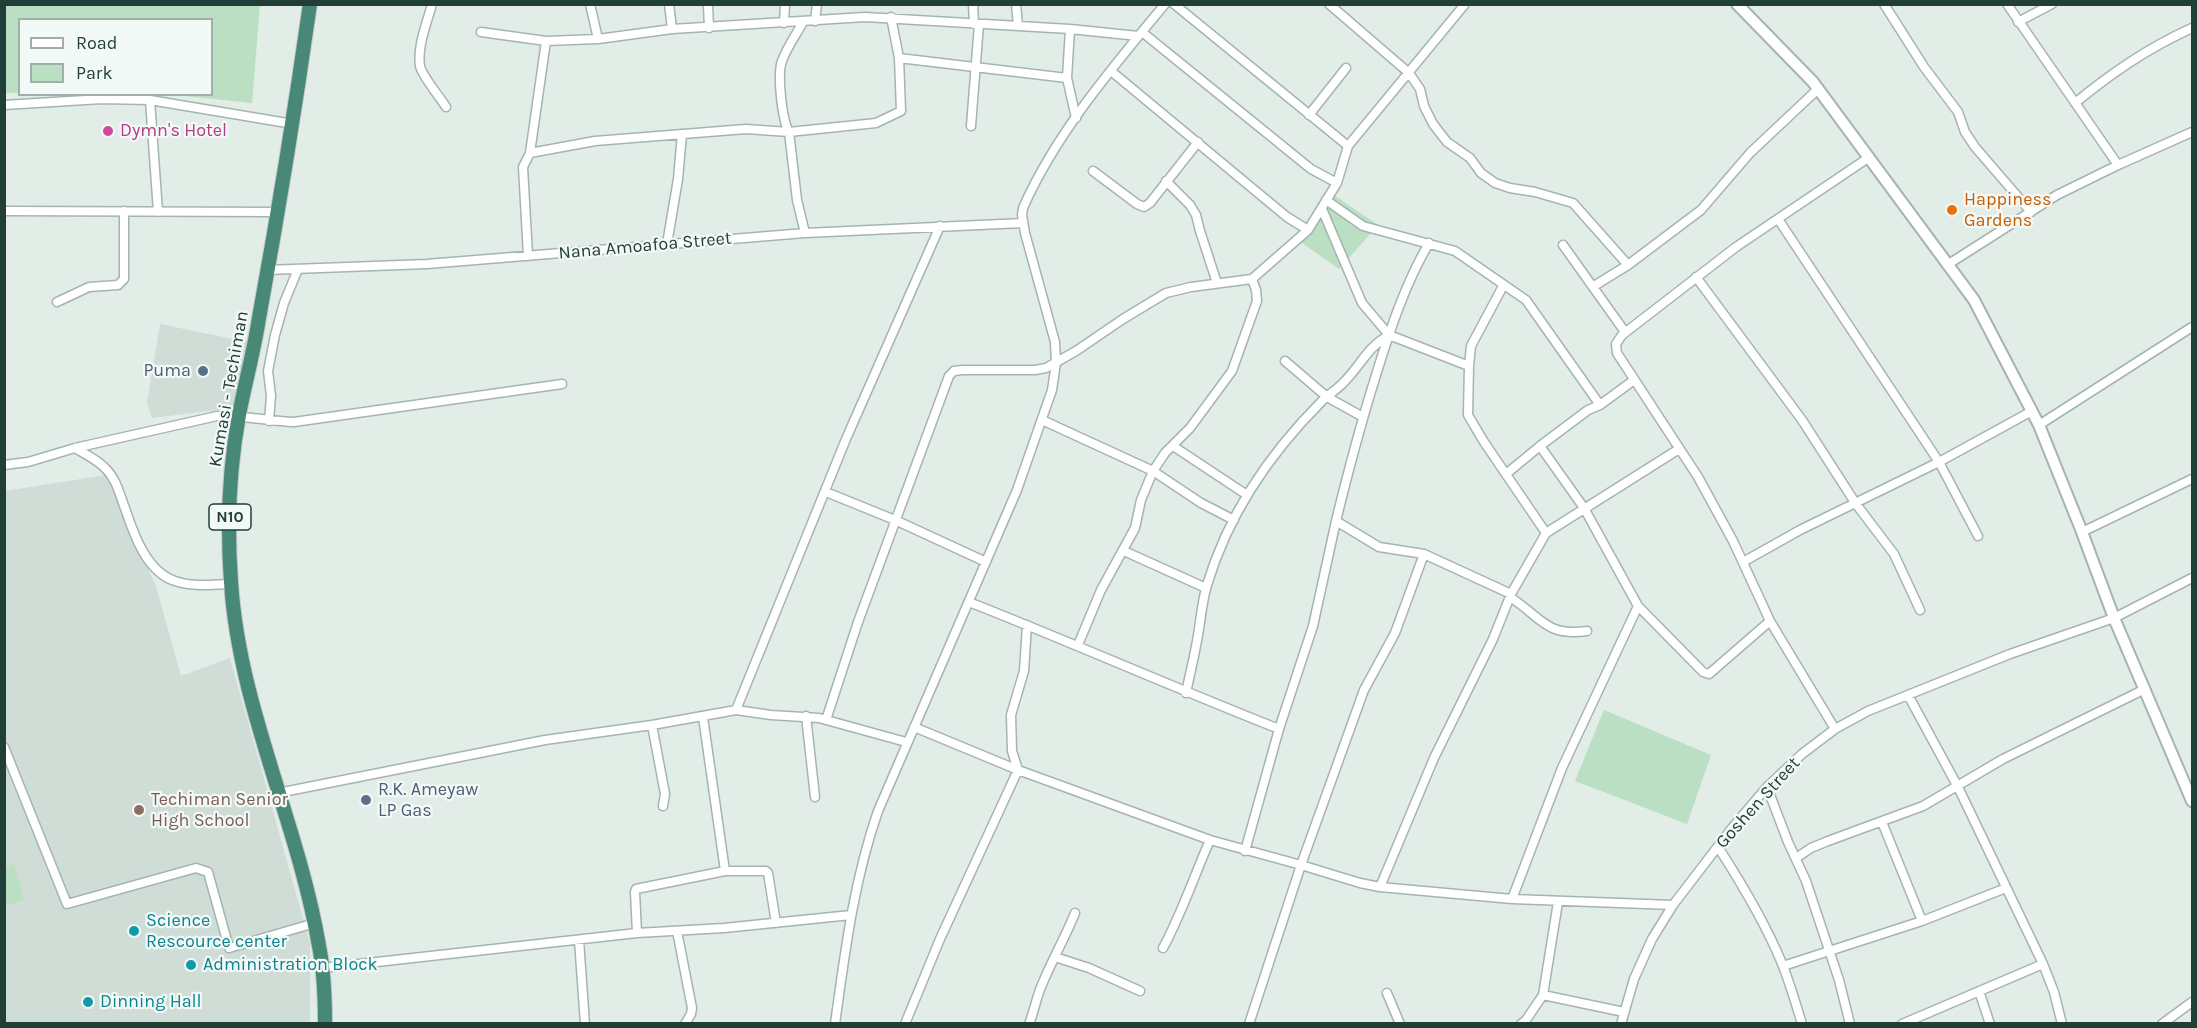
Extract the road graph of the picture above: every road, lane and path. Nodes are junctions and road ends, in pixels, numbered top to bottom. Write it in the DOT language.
graph roads {
  1 [pos="310,4"];
  2 [pos="432,4"];
  3 [pos="590,4"];
  4 [pos="669,4"];
  5 [pos="708,4"];
  6 [pos="785,4"];
  7 [pos="817,4"];
  8 [pos="973,4"];
  9 [pos="1016,4"];
  10 [pos="1165,4"];
  11 [pos="1174,4"];
  12 [pos="1329,4"];
  13 [pos="1466,4"];
  14 [pos="1737,4"];
  15 [pos="1884,4"];
  16 [pos="2007,4"];
  17 [pos="2052,4"];
  18 [pos="891,17"];
  19 [pos="815,21"];
  20 [pos="803,22"];
  21 [pos="2018,22"];
  22 [pos="784,23"];
  23 [pos="976,24"];
  24 [pos="1018,26"];
  25 [pos="709,28"];
  26 [pos="2193,28"];
  27 [pos="672,29"];
  28 [pos="1070,29"];
  29 [pos="481,32"];
  30 [pos="1140,34"];
  31 [pos="598,39"];
  32 [pos="546,41"];
  33 [pos="899,58"];
  34 [pos="974,67"];
  35 [pos="1346,68"];
  36 [pos="1112,71"];
  37 [pos="1409,73"];
  38 [pos="1067,78"];
  39 [pos="1818,88"];
  40 [pos="150,99"];
  41 [pos="2074,103"];
  42 [pos="4,105"];
  43 [pos="446,107"];
  44 [pos="1309,115"];
  45 [pos="1076,118"];
  46 [pos="293,124"];
  47 [pos="971,126"];
  48 [pos="789,132"];
  49 [pos="2193,132"];
  50 [pos="682,134"];
  51 [pos="1198,142"];
  52 [pos="1347,146"];
  53 [pos="530,153"];
  54 [pos="1868,158"];
  55 [pos="2118,165"];
  56 [pos="1093,171"];
  57 [pos="1166,181"];
  58 [pos="1337,183"];
  59 [pos="1324,204"];
  60 [pos="4,211"];
  61 [pos="124,211"];
  62 [pos="158,212"];
  63 [pos="278,212"];
  64 [pos="2031,212"];
  65 [pos="1779,219"];
  66 [pos="1023,223"];
  67 [pos="940,226"];
  68 [pos="1308,230"];
  69 [pos="805,233"];
  70 [pos="1429,243"];
  71 [pos="667,244"];
  72 [pos="1563,245"];
  73 [pos="528,256"];
  74 [pos="1628,265"];
  75 [pos="1947,265"];
  76 [pos="298,268"];
  77 [pos="267,270"];
  78 [pos="1696,277"];
  79 [pos="1252,279"];
  80 [pos="1217,283"];
  81 [pos="1503,285"];
  82 [pos="1594,286"];
  83 [pos="57,302"];
  84 [pos="2193,327"];
  85 [pos="1625,332"];
  86 [pos="1389,335"];
  87 [pos="1284,361"];
  88 [pos="1056,363"];
  89 [pos="1469,366"];
  90 [pos="1634,380"];
  91 [pos="562,384"];
  92 [pos="1327,397"];
  93 [pos="1600,405"];
  94 [pos="2032,411"];
  95 [pos="239,415"];
  96 [pos="1363,417"];
  97 [pos="1042,420"];
  98 [pos="269,421"];
  99 [pos="2039,425"];
  100 [pos="1173,446"];
  101 [pos="1540,446"];
  102 [pos="75,448"];
  103 [pos="1679,449"];
  104 [pos="1939,462"];
  105 [pos="4,465"];
  106 [pos="1153,471"];
  107 [pos="1506,474"];
  108 [pos="2193,479"];
  109 [pos="826,492"];
  110 [pos="1247,495"];
  111 [pos="1856,504"];
  112 [pos="1584,508"];
  113 [pos="895,520"];
  114 [pos="1234,520"];
  115 [pos="1336,521"];
  116 [pos="2082,532"];
  117 [pos="1546,533"];
  118 [pos="1978,536"];
  119 [pos="1124,551"];
  120 [pos="1424,554"];
  121 [pos="986,562"];
  122 [pos="1743,562"];
  123 [pos="2193,578"];
  124 [pos="231,584"];
  125 [pos="1206,588"];
  126 [pos="1510,596"];
  127 [pos="969,602"];
  128 [pos="1638,606"];
  129 [pos="1920,610"];
  130 [pos="2114,618"];
  131 [pos="1770,621"];
  132 [pos="1027,625"];
  133 [pos="1587,631"];
  134 [pos="1078,645"];
  135 [pos="2145,689"];
  136 [pos="1186,693"];
  137 [pos="1908,694"];
  138 [pos="736,710"];
  139 [pos="806,716"];
  140 [pos="703,717"];
  141 [pos="826,720"];
  142 [pos="652,725"];
  143 [pos="914,727"];
  144 [pos="1279,729"];
  145 [pos="1836,729"];
  146 [pos="906,742"];
  147 [pos="4,747"];
  148 [pos="1018,770"];
  149 [pos="1767,787"];
  150 [pos="1958,787"];
  151 [pos="278,793"];
  152 [pos="815,797"];
  153 [pos="2193,801"];
  154 [pos="663,806"];
  155 [pos="1882,822"];
  156 [pos="1210,840"];
  157 [pos="1718,847"];
  158 [pos="1245,851"];
  159 [pos="1796,858"];
  160 [pos="1301,865"];
  161 [pos="725,871"];
  162 [pos="1380,887"];
  163 [pos="2006,888"];
  164 [pos="1512,899"];
  165 [pos="1558,902"];
  166 [pos="1673,905"];
  167 [pos="1075,913"];
  168 [pos="851,915"];
  169 [pos="1922,921"];
  170 [pos="315,923"];
  171 [pos="776,923"];
  172 [pos="677,931"];
  173 [pos="637,933"];
  174 [pos="579,940"];
  175 [pos="1163,948"];
  176 [pos="1828,951"];
  177 [pos="1055,957"];
  178 [pos="2043,964"];
  179 [pos="1783,966"];
  180 [pos="323,969"];
  181 [pos="1140,991"];
  182 [pos="1979,991"];
  183 [pos="1387,993"];
  184 [pos="1543,995"];
  185 [pos="2193,1002"];
  186 [pos="1624,1011"];
  187 [pos="325,1023"];
  188 [pos="585,1023"];
  189 [pos="685,1023"];
  190 [pos="835,1023"];
  191 [pos="905,1023"];
  192 [pos="1029,1023"];
  193 [pos="1249,1023"];
  194 [pos="1400,1023"];
  195 [pos="1521,1023"];
  196 [pos="1621,1023"];
  197 [pos="1802,1023"];
  198 [pos="1850,1023"];
  199 [pos="1902,1023"];
  200 [pos="1990,1023"];
  201 [pos="2062,1023"];
  202 [pos="2162,1023"];
  1 -- 46 [label="highway, Kumasi - Techiman / N10"];
  2 -- 43 [label="street"];
  3 -- 31 [label="street"];
  4 -- 27 [label="street"];
  5 -- 25 [label="street"];
  6 -- 22 [label="street"];
  7 -- 19 [label="street"];
  8 -- 23 [label="street"];
  9 -- 24 [label="street"];
  10 -- 30 [label="street"];
  11 -- 44 [label="street"];
  12 -- 37 [label="street"];
  13 -- 37 [label="street"];
  14 -- 39 [label="street"];
  15 -- 64 [label="street"];
  16 -- 21 [label="street"];
  17 -- 21 [label="street"];
  18 -- 19 [label="street"];
  18 -- 23 [label="street"];
  18 -- 33 [label="street"];
  19 -- 20 [label="street"];
  20 -- 22 [label="street"];
  20 -- 48 [label="street"];
  21 -- 41 [label="street"];
  22 -- 25 [label="street"];
  23 -- 24 [label="street"];
  23 -- 34 [label="street"];
  24 -- 28 [label="street"];
  25 -- 27 [label="street"];
  26 -- 41 [label="street"];
  27 -- 31 [label="street"];
  28 -- 30 [label="street"];
  28 -- 38 [label="street"];
  29 -- 32 [label="street"];
  30 -- 36 [label="street"];
  30 -- 58 [label="street"];
  31 -- 32 [label="street"];
  32 -- 53 [label="street"];
  33 -- 34 [label="street"];
  33 -- 48 [label="street"];
  34 -- 38 [label="street"];
  34 -- 47 [label="street"];
  35 -- 44 [label="street"];
  36 -- 45 [label="street"];
  36 -- 51 [label="street"];
  37 -- 52 [label="street"];
  37 -- 74 [label="street"];
  38 -- 45 [label="street"];
  39 -- 54 [label="street"];
  39 -- 74 [label="street"];
  40 -- 42 [label="street"];
  40 -- 46 [label="street"];
  40 -- 62 [label="street"];
  41 -- 55 [label="street"];
  44 -- 52 [label="street"];
  45 -- 66 [label="street"];
  46 -- 63 [label="highway, Kumasi - Techiman / N10"];
  48 -- 50 [label="street"];
  48 -- 69 [label="street"];
  49 -- 55 [label="street"];
  50 -- 53 [label="street"];
  50 -- 71 [label="street"];
  51 -- 57 [label="street"];
  51 -- 68 [label="street"];
  52 -- 58 [label="street"];
  53 -- 73 [label="street"];
  54 -- 65 [label="street"];
  54 -- 75 [label="street"];
  55 -- 64 [label="street"];
  56 -- 57 [label="street"];
  57 -- 80 [label="street"];
  58 -- 59 [label="street"];
  59 -- 68 [label="street"];
  59 -- 70 [label="street"];
  59 -- 86 [label="street"];
  60 -- 61 [label="street"];
  61 -- 62 [label="street"];
  61 -- 83 [label="street"];
  62 -- 63 [label="street"];
  63 -- 77 [label="highway, Kumasi - Techiman / N10"];
  64 -- 75 [label="street"];
  65 -- 78 [label="street"];
  65 -- 104 [label="street"];
  66 -- 67 [label="street, Nana Amoafoa Street"];
  66 -- 88 [label="street"];
  67 -- 69 [label="street, Nana Amoafoa Street"];
  67 -- 109 [label="street"];
  68 -- 79 [label="street"];
  69 -- 71 [label="street, Nana Amoafoa Street"];
  70 -- 81 [label="street"];
  70 -- 86 [label="street"];
  71 -- 73 [label="street, Nana Amoafoa Street"];
  72 -- 82 [label="street"];
  73 -- 76 [label="street, Nana Amoafoa Street"];
  74 -- 82 [label="street"];
  75 -- 94 [label="street"];
  76 -- 77 [label="street, Nana Amoafoa Street"];
  76 -- 98 [label="street"];
  77 -- 95 [label="highway, Kumasi - Techiman / N10"];
  78 -- 85 [label="street"];
  78 -- 111 [label="street"];
  79 -- 80 [label="street"];
  79 -- 100 [label="street"];
  80 -- 88 [label="street"];
  81 -- 89 [label="street"];
  81 -- 93 [label="street"];
  82 -- 85 [label="street"];
  84 -- 99 [label="street"];
  85 -- 90 [label="street"];
  86 -- 89 [label="street"];
  86 -- 92 [label="street"];
  86 -- 96 [label="street"];
  87 -- 92 [label="street"];
  88 -- 97 [label="street"];
  88 -- 113 [label="street"];
  89 -- 107 [label="street"];
  90 -- 93 [label="street"];
  90 -- 103 [label="street"];
  91 -- 98 [label="street"];
  92 -- 96 [label="street"];
  92 -- 110 [label="street"];
  93 -- 101 [label="street"];
  94 -- 99 [label="street"];
  94 -- 104 [label="street"];
  95 -- 98 [label="street"];
  95 -- 102 [label="street"];
  95 -- 124 [label="highway, Kumasi - Techiman / N10"];
  96 -- 115 [label="street"];
  97 -- 106 [label="street"];
  97 -- 121 [label="street"];
  99 -- 116 [label="street"];
  100 -- 106 [label="street"];
  100 -- 110 [label="street"];
  101 -- 107 [label="street"];
  101 -- 112 [label="street"];
  102 -- 105 [label="street"];
  102 -- 124 [label="street"];
  103 -- 112 [label="street"];
  103 -- 122 [label="street"];
  104 -- 111 [label="street"];
  104 -- 118 [label="street"];
  106 -- 114 [label="street"];
  106 -- 119 [label="street"];
  107 -- 117 [label="street"];
  108 -- 116 [label="street"];
  109 -- 113 [label="street"];
  109 -- 138 [label="street"];
  110 -- 114 [label="street"];
  111 -- 122 [label="street"];
  111 -- 129 [label="street"];
  112 -- 117 [label="street"];
  112 -- 128 [label="street"];
  113 -- 121 [label="street"];
  113 -- 141 [label="street"];
  114 -- 125 [label="street"];
  115 -- 120 [label="street"];
  115 -- 144 [label="street"];
  116 -- 130 [label="street"];
  117 -- 126 [label="street"];
  119 -- 125 [label="street"];
  119 -- 134 [label="street"];
  120 -- 126 [label="street"];
  120 -- 160 [label="street"];
  121 -- 127 [label="street"];
  122 -- 131 [label="street"];
  123 -- 130 [label="street, Goshen Street"];
  124 -- 151 [label="highway, Kumasi - Techiman / N10"];
  125 -- 136 [label="street"];
  126 -- 133 [label="street"];
  126 -- 162 [label="street"];
  127 -- 132 [label="street"];
  127 -- 143 [label="street"];
  128 -- 131 [label="street"];
  128 -- 164 [label="street"];
  130 -- 135 [label="street"];
  130 -- 137 [label="street, Goshen Street"];
  131 -- 145 [label="street"];
  132 -- 134 [label="street"];
  132 -- 148 [label="street"];
  134 -- 136 [label="street"];
  135 -- 150 [label="street"];
  135 -- 153 [label="street"];
  136 -- 144 [label="street"];
  137 -- 145 [label="street, Goshen Street"];
  137 -- 150 [label="street"];
  138 -- 139 [label="street"];
  138 -- 140 [label="street"];
  139 -- 141 [label="street"];
  139 -- 152 [label="street"];
  140 -- 142 [label="street"];
  140 -- 161 [label="street"];
  141 -- 146 [label="street"];
  142 -- 151 [label="street"];
  142 -- 154 [label="street"];
  143 -- 146 [label="street"];
  143 -- 148 [label="street"];
  144 -- 158 [label="street"];
  145 -- 149 [label="street, Goshen Street"];
  146 -- 168 [label="street"];
  147 -- 170 [label="street"];
  148 -- 156 [label="street"];
  148 -- 191 [label="street"];
  149 -- 157 [label="street, Goshen Street"];
  149 -- 159 [label="street"];
  150 -- 155 [label="street"];
  150 -- 163 [label="street"];
  151 -- 170 [label="highway, Kumasi - Techiman / N10"];
  155 -- 159 [label="street"];
  155 -- 169 [label="street"];
  156 -- 158 [label="street"];
  156 -- 175 [label="street"];
  157 -- 166 [label="street, Goshen Street"];
  157 -- 179 [label="street"];
  158 -- 160 [label="street"];
  159 -- 176 [label="street"];
  160 -- 162 [label="street"];
  160 -- 193 [label="street"];
  161 -- 171 [label="street"];
  161 -- 173 [label="street"];
  162 -- 164 [label="street"];
  163 -- 169 [label="street"];
  163 -- 178 [label="street"];
  164 -- 165 [label="street"];
  165 -- 166 [label="street"];
  165 -- 184 [label="street"];
  166 -- 186 [label="street, Goshen Street"];
  167 -- 177 [label="street"];
  168 -- 171 [label="street"];
  168 -- 190 [label="street"];
  169 -- 176 [label="street"];
  170 -- 180 [label="highway, Kumasi - Techiman / N10"];
  171 -- 172 [label="street"];
  172 -- 173 [label="street"];
  172 -- 189 [label="street"];
  173 -- 174 [label="street"];
  174 -- 180 [label="street"];
  174 -- 188 [label="street"];
  176 -- 179 [label="street"];
  176 -- 198 [label="street"];
  177 -- 181 [label="street"];
  177 -- 192 [label="street"];
  178 -- 182 [label="street"];
  178 -- 201 [label="street"];
  179 -- 197 [label="street"];
  180 -- 187 [label="highway, Kumasi - Techiman / N10"];
  182 -- 199 [label="street"];
  182 -- 200 [label="street"];
  183 -- 194 [label="street"];
  184 -- 186 [label="street"];
  184 -- 195 [label="street"];
  185 -- 202 [label="street"];
  186 -- 196 [label="street, Goshen Street"];
}
